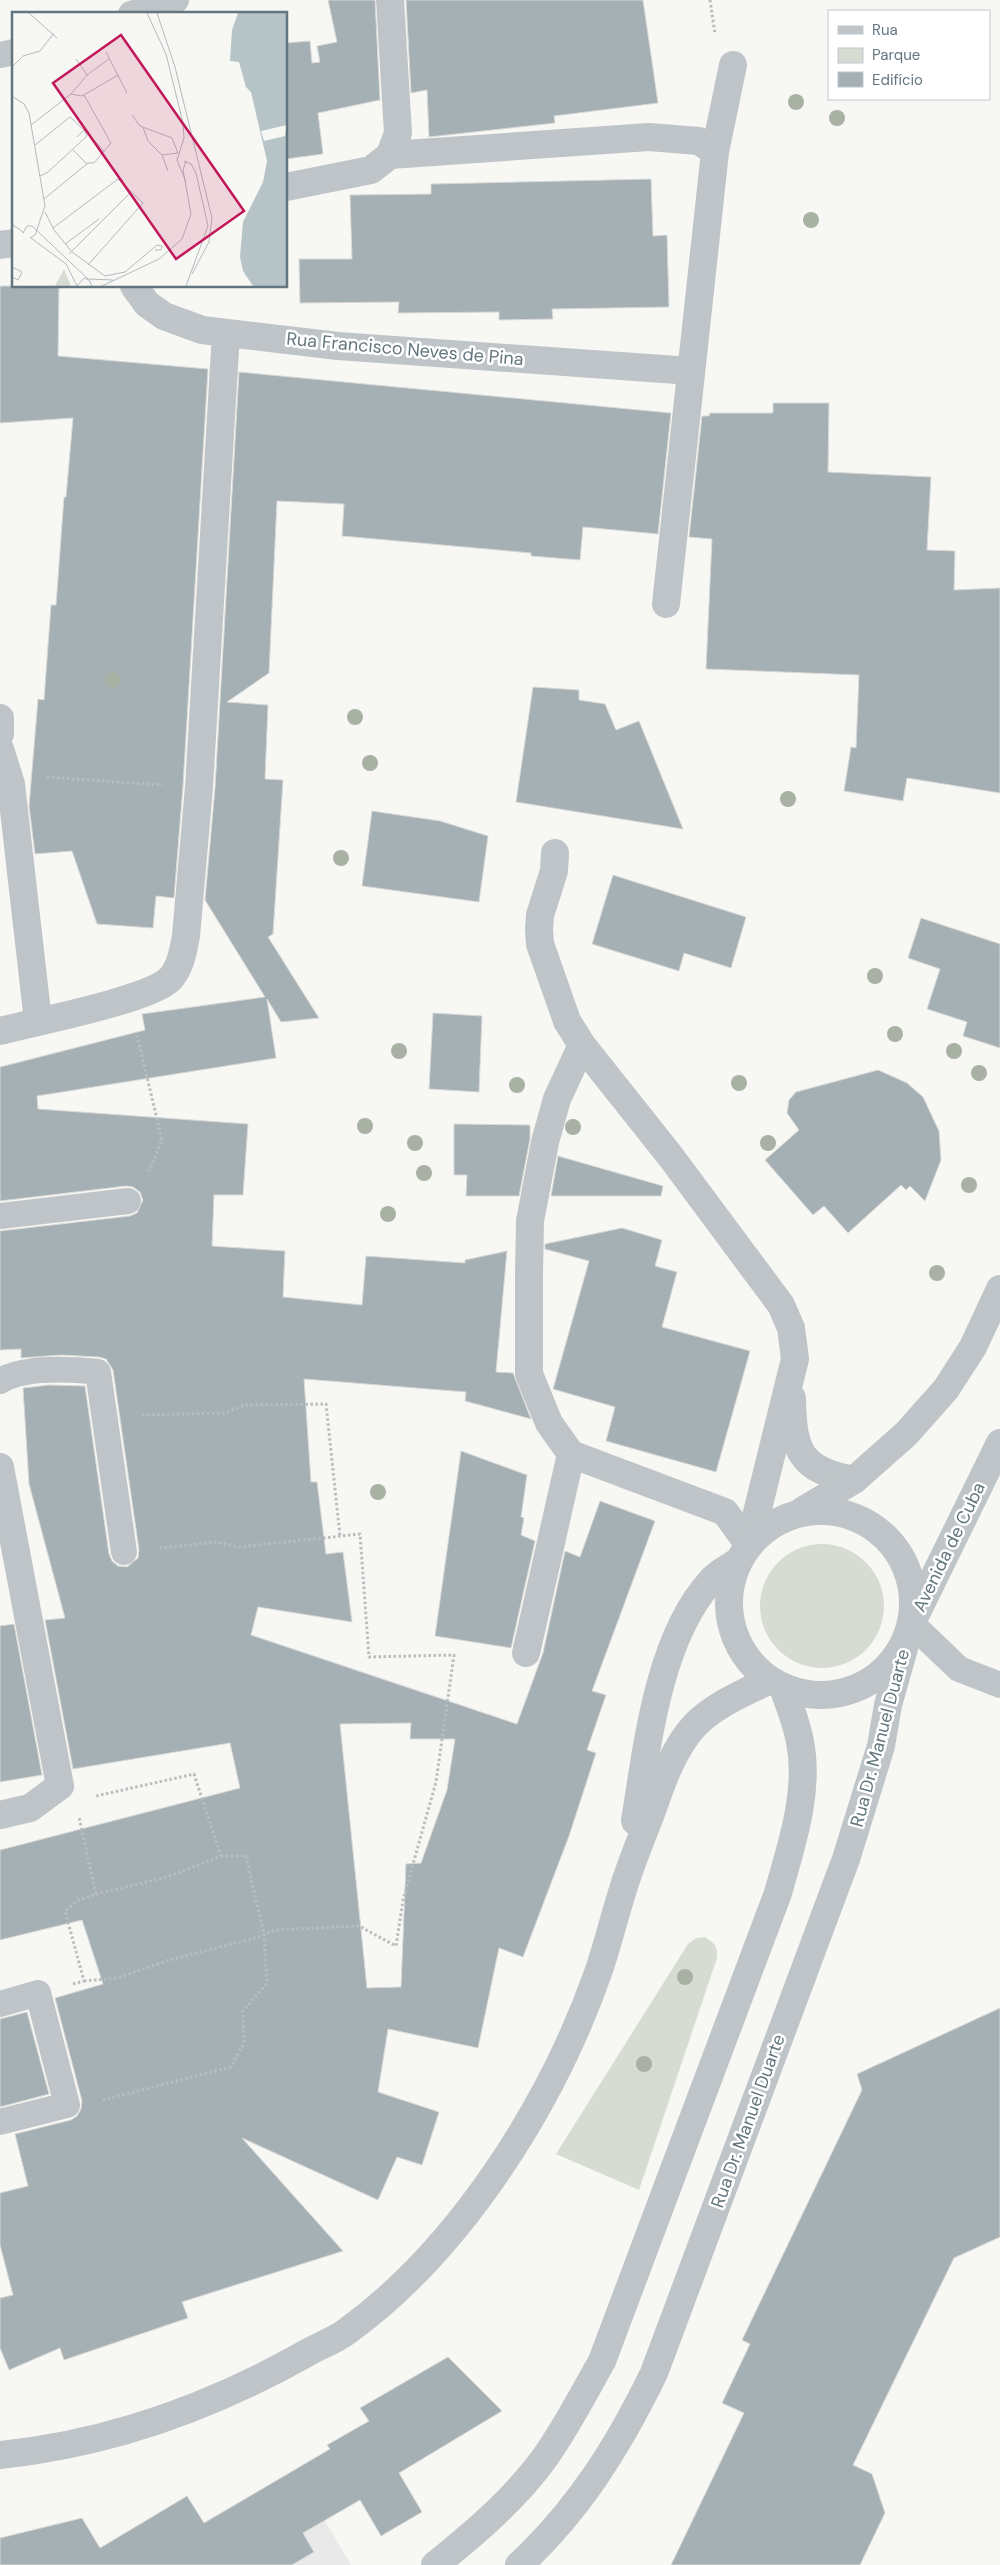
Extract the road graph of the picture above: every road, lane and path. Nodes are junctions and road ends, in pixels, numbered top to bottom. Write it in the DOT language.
graph roads {
  1 [pos="176,0"];
  2 [pos="390,0"];
  3 [pos="137,12"];
  4 [pos="733,65"];
  5 [pos="715,152"];
  6 [pos="390,155"];
  7 [pos="288,186"];
  8 [pos="135,288"];
  9 [pos="226,333"];
  10 [pos="691,371"];
  11 [pos="666,604"];
  12 [pos="0,718"];
  13 [pos="0,734"];
  14 [pos="0,749"];
  15 [pos="9,775"];
  16 [pos="198,787"];
  17 [pos="555,853"];
  18 [pos="130,998"];
  19 [pos="38,1021"];
  20 [pos="0,1031"];
  21 [pos="582,1045"];
  22 [pos="128,1201"];
  23 [pos="0,1216"];
  24 [pos="1000,1290"];
  25 [pos="791,1378"];
  26 [pos="0,1381"];
  27 [pos="104,1416"];
  28 [pos="1000,1443"];
  29 [pos="571,1454"];
  30 [pos="0,1467"];
  31 [pos="854,1480"];
  32 [pos="799,1513"];
  33 [pos="340,1536"];
  34 [pos="124,1552"];
  35 [pos="743,1553"];
  36 [pos="12,1600"];
  37 [pos="909,1632"];
  38 [pos="526,1653"];
  39 [pos="777,1684"];
  40 [pos="1000,1685"];
  41 [pos="68,1793"];
  42 [pos="0,1815"];
  43 [pos="221,1856"];
  44 [pos="626,1878"];
  45 [pos="96,1894"];
  46 [pos="264,1935"];
  47 [pos="84,1981"];
  48 [pos="38,1993"];
  49 [pos="0,2004"];
  50 [pos="67,2105"];
  51 [pos="0,2122"];
  52 [pos="0,2455"];
  53 [pos="435,2565"];
  54 [pos="519,2565"];
  1 -- 3 [label="lane"];
  2 -- 6 [label="street"];
  4 -- 5 [label="street"];
  5 -- 6 [label="street"];
  5 -- 10 [label="street"];
  6 -- 7 [label="street"];
  8 -- 9 [label="street, Rua Francisco Neves de Pina"];
  9 -- 10 [label="street, Rua Francisco Neves de Pina"];
  9 -- 16 [label="street"];
  10 -- 11 [label="street"];
  12 -- 13 [label="street"];
  14 -- 15 [label="street"];
  15 -- 16 [label="path"];
  15 -- 19 [label="street"];
  16 -- 18 [label="street"];
  17 -- 21 [label="street"];
  18 -- 19 [label="street"];
  18 -- 22 [label="path"];
  19 -- 20 [label="street"];
  21 -- 25 [label="street"];
  21 -- 29 [label="street"];
  22 -- 23 [label="lane"];
  24 -- 31 [label="street"];
  25 -- 31 [label="street"];
  25 -- 35 [label="street"];
  26 -- 27 [label="lane"];
  27 -- 33 [label="path"];
  27 -- 34 [label="lane"];
  28 -- 37 [label="street, Avenida de Cuba"];
  29 -- 35 [label="street"];
  29 -- 38 [label="street"];
  30 -- 36 [label="street"];
  31 -- 32 [label="street"];
  32 -- 35 [label="street"];
  32 -- 37 [label="street"];
  33 -- 34 [label="path"];
  33 -- 46 [label="path"];
  35 -- 39 [label="street"];
  35 -- 44 [label="street"];
  36 -- 41 [label="street"];
  37 -- 39 [label="street"];
  37 -- 40 [label="lane"];
  37 -- 54 [label="street, Rua Dr. Manuel Duarte"];
  39 -- 44 [label="street"];
  39 -- 53 [label="street"];
  41 -- 42 [label="street"];
  41 -- 43 [label="path"];
  41 -- 45 [label="path"];
  43 -- 45 [label="path"];
  43 -- 46 [label="path"];
  44 -- 52 [label="street"];
  45 -- 47 [label="path"];
  46 -- 47 [label="path"];
  46 -- 50 [label="path"];
  47 -- 48 [label="path"];
  48 -- 49 [label="lane"];
  48 -- 50 [label="lane"];
  50 -- 51 [label="lane"];
}
